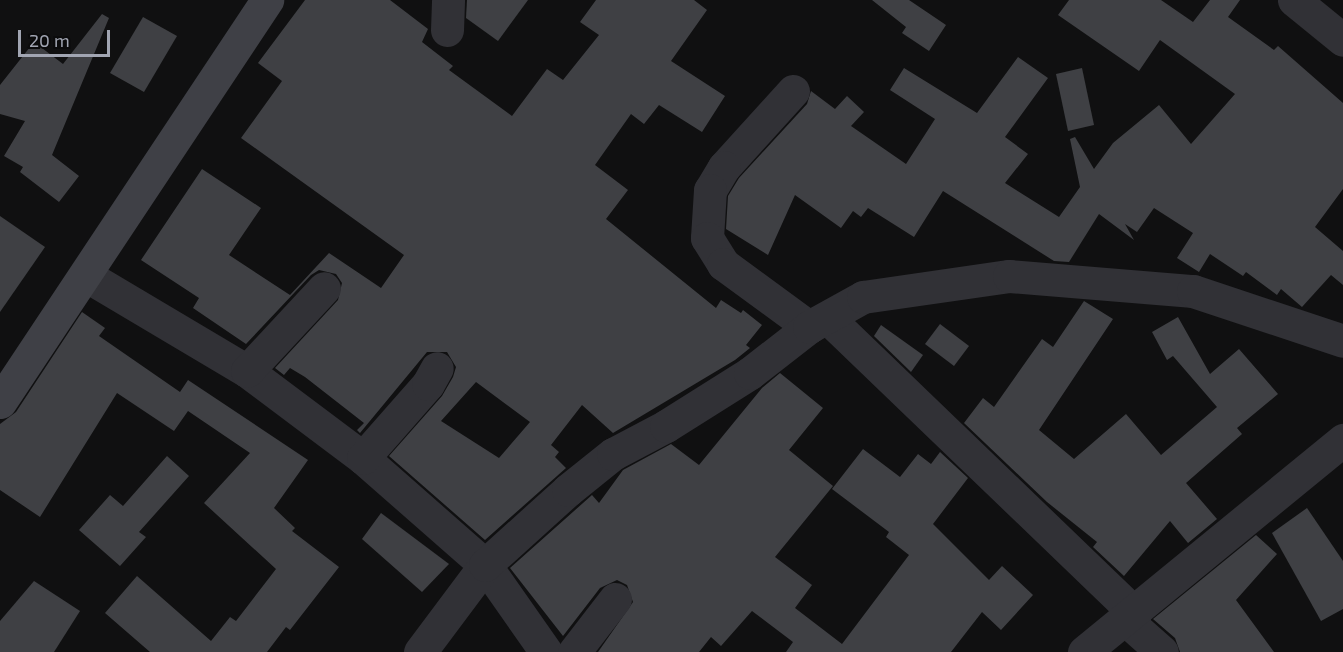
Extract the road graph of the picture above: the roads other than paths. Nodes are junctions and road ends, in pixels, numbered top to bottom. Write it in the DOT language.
graph roads {
  1 [pos="267,0"];
  2 [pos="1294,0"];
  3 [pos="1343,40"];
  4 [pos="793,91"];
  5 [pos="87,276"];
  6 [pos="324,288"];
  7 [pos="819,322"];
  8 [pos="1343,341"];
  9 [pos="437,368"];
  10 [pos="247,371"];
  11 [pos="0,402"];
  12 [pos="1343,440"];
  13 [pos="363,458"];
  14 [pos="485,565"];
  15 [pos="615,599"];
  16 [pos="1131,617"];
  17 [pos="420,652"];
  18 [pos="546,652"];
  19 [pos="574,652"];
  20 [pos="1084,652"];
  21 [pos="1162,652"];
  1 -- 5 [label="main road"];
  2 -- 3 [label="street"];
  4 -- 7 [label="street"];
  5 -- 10 [label="street"];
  5 -- 11 [label="main road"];
  6 -- 10 [label="street"];
  7 -- 8 [label="street"];
  7 -- 14 [label="street"];
  7 -- 16 [label="street"];
  9 -- 13 [label="street"];
  10 -- 13 [label="street"];
  12 -- 16 [label="street"];
  13 -- 14 [label="street"];
  14 -- 17 [label="street"];
  14 -- 18 [label="street"];
  15 -- 19 [label="street"];
  16 -- 20 [label="street"];
  16 -- 21 [label="street"];
}
